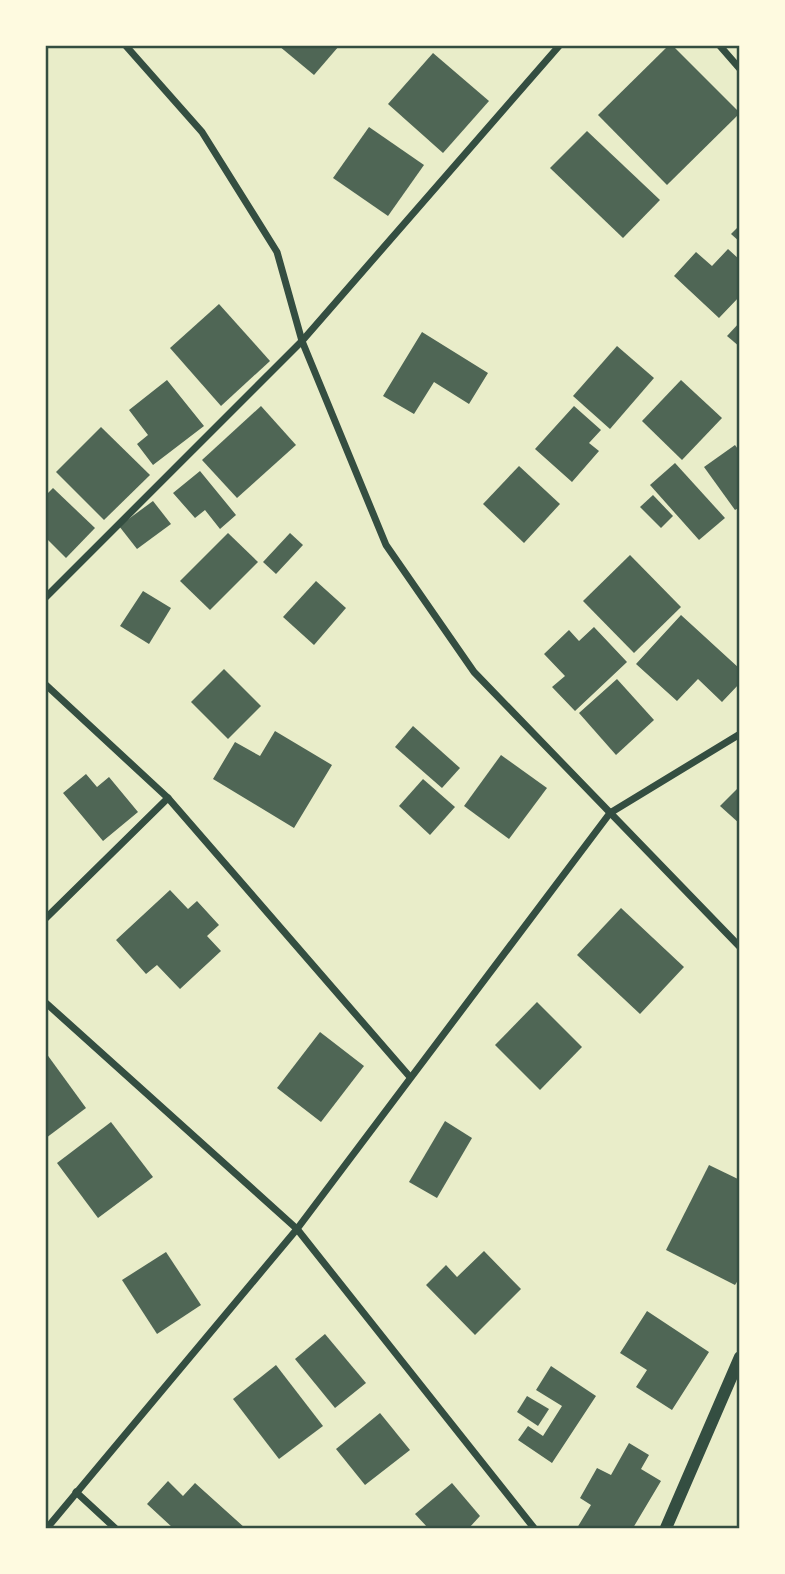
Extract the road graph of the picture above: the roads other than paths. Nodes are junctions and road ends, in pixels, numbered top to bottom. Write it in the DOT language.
graph roads {
  1 [pos="126,46"];
  2 [pos="559,46"];
  3 [pos="720,46"];
  4 [pos="740,69"];
  5 [pos="302,341"];
  6 [pos="46,597"];
  7 [pos="46,685"];
  8 [pos="740,734"];
  9 [pos="168,798"];
  10 [pos="610,813"];
  11 [pos="46,918"];
  12 [pos="740,947"];
  13 [pos="46,1003"];
  14 [pos="410,1077"];
  15 [pos="297,1229"];
  16 [pos="740,1357"];
  17 [pos="76,1492"];
  18 [pos="47,1528"];
  19 [pos="115,1528"];
  20 [pos="534,1528"];
  21 [pos="666,1528"];
  1 -- 5 [label="street"];
  2 -- 5 [label="street"];
  3 -- 4 [label="street"];
  5 -- 6 [label="street"];
  5 -- 10 [label="street"];
  7 -- 9 [label="street"];
  8 -- 10 [label="street"];
  9 -- 11 [label="street"];
  9 -- 14 [label="street"];
  10 -- 12 [label="street"];
  10 -- 14 [label="street"];
  13 -- 15 [label="street"];
  14 -- 15 [label="street"];
  15 -- 17 [label="street"];
  15 -- 20 [label="street"];
  16 -- 21 [label="street"];
  17 -- 18 [label="street"];
  17 -- 19 [label="street"];
}
